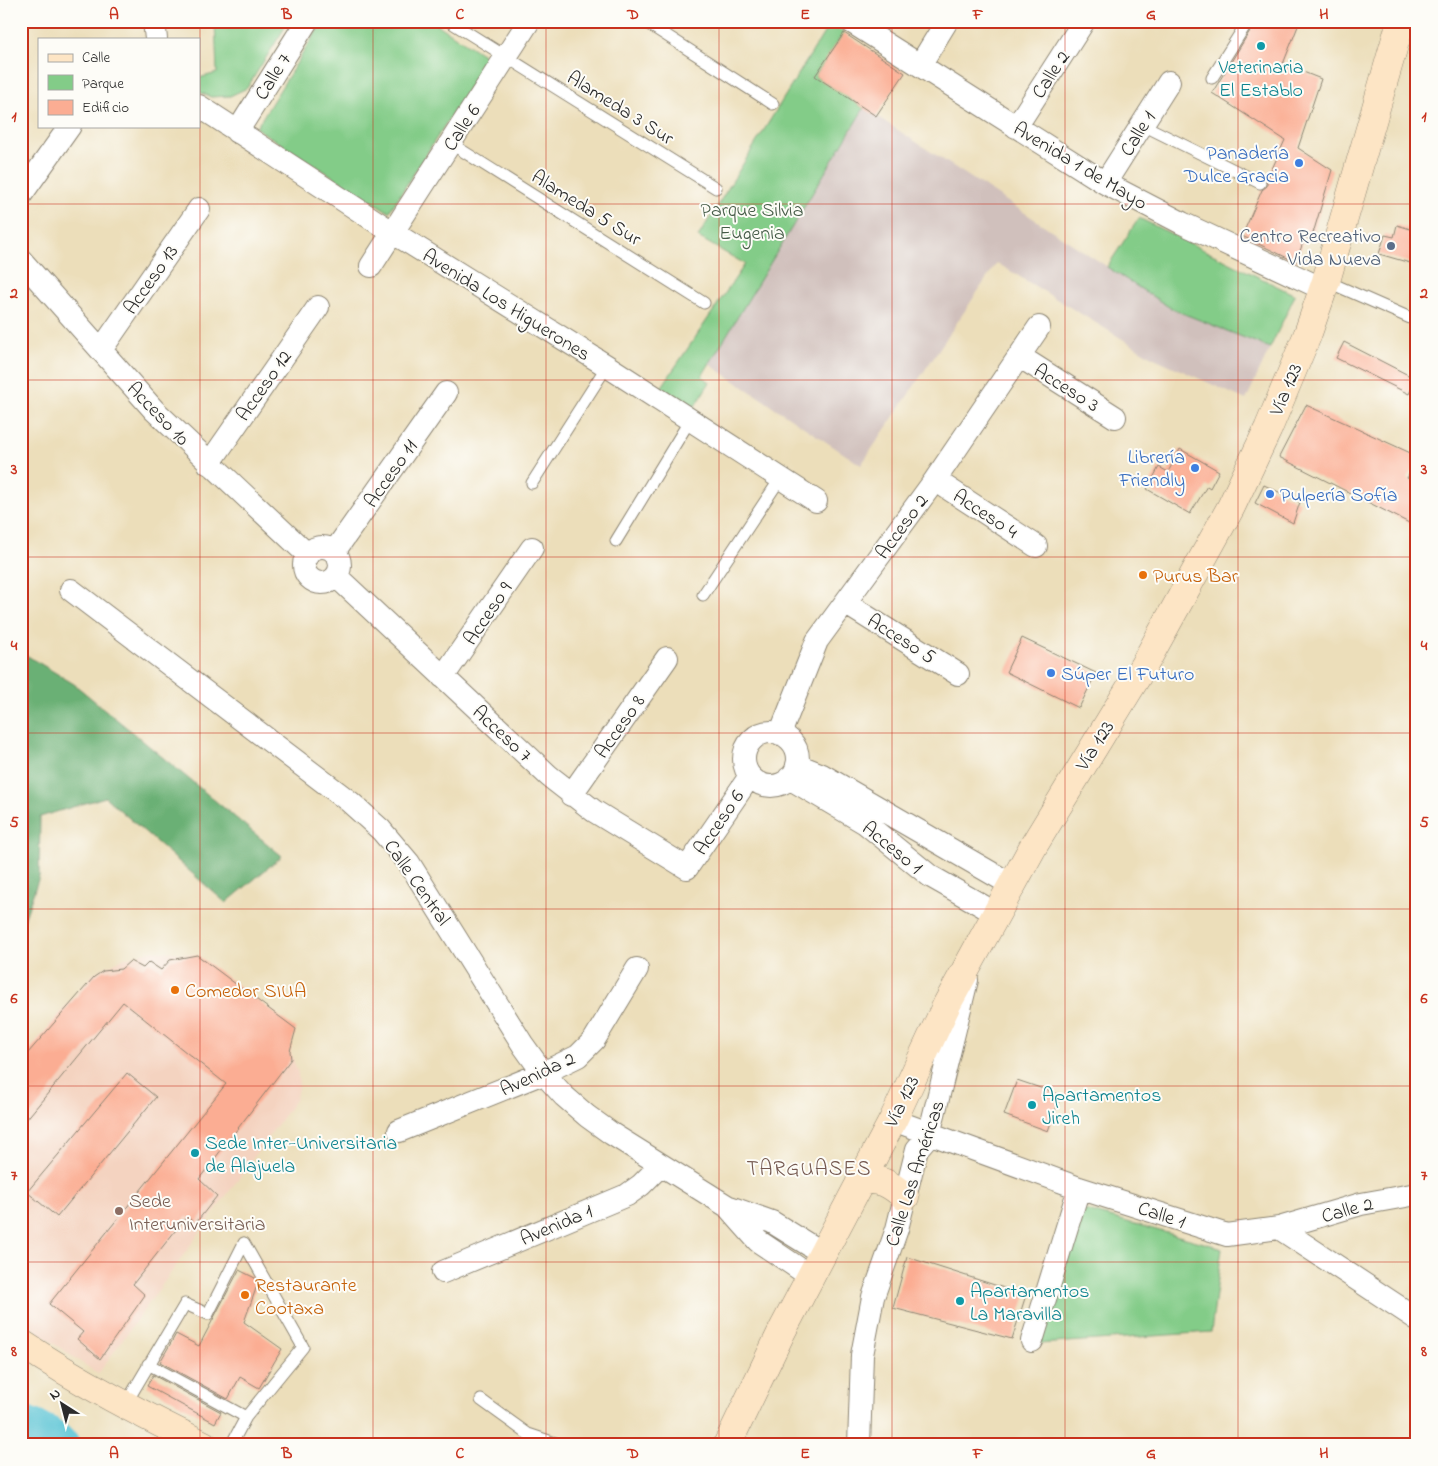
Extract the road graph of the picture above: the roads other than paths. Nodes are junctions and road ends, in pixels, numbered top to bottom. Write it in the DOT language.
graph roads {
  1 [pos="154,21"];
  2 [pos="307,21"];
  3 [pos="449,21"];
  4 [pos="529,21"];
  5 [pos="644,21"];
  6 [pos="850,21"];
  7 [pos="947,21"];
  8 [pos="1084,21"];
  9 [pos="1248,21"];
  10 [pos="1401,21"];
  11 [pos="156,38"];
  12 [pos="506,58"];
  13 [pos="920,65"];
  14 [pos="1212,78"];
  15 [pos="1169,82"];
  16 [pos="773,104"];
  17 [pos="200,107"];
  18 [pos="1143,125"];
  19 [pos="1016,127"];
  20 [pos="69,128"];
  21 [pos="237,132"];
  22 [pos="450,143"];
  23 [pos="1260,183"];
  24 [pos="1105,184"];
  25 [pos="716,188"];
  26 [pos="21,196"];
  27 [pos="199,209"];
  28 [pos="392,232"];
  29 [pos="21,260"];
  30 [pos="371,266"];
  31 [pos="1324,285"];
  32 [pos="704,303"];
  33 [pos="318,307"];
  34 [pos="1417,321"];
  35 [pos="1039,327"];
  36 [pos="101,350"];
  37 [pos="1019,356"];
  38 [pos="608,366"];
  39 [pos="446,393"];
  40 [pos="1115,417"];
  41 [pos="690,420"];
  42 [pos="210,464"];
  43 [pos="780,479"];
  44 [pos="935,480"];
  45 [pos="532,483"];
  46 [pos="816,501"];
  47 [pos="616,541"];
  48 [pos="1036,546"];
  49 [pos="532,548"];
  50 [pos="334,552"];
  51 [pos="308,555"];
  52 [pos="336,576"];
  53 [pos="71,590"];
  54 [pos="703,595"];
  55 [pos="845,603"];
  56 [pos="667,658"];
  57 [pos="958,674"];
  58 [pos="443,677"];
  59 [pos="780,734"];
  60 [pos="793,772"];
  61 [pos="750,776"];
  62 [pos="571,795"];
  63 [pos="869,813"];
  64 [pos="969,859"];
  65 [pos="687,868"];
  66 [pos="1012,885"];
  67 [pos="953,890"];
  68 [pos="997,914"];
  69 [pos="972,962"];
  70 [pos="637,969"];
  71 [pos="543,1073"];
  72 [pos="892,1120"];
  73 [pos="399,1131"];
  74 [pos="929,1135"];
  75 [pos="661,1165"];
  76 [pos="860,1181"];
  77 [pos="1079,1188"];
  78 [pos="1417,1194"];
  79 [pos="905,1197"];
  80 [pos="1279,1228"];
  81 [pos="816,1264"];
  82 [pos="443,1272"];
  83 [pos="1417,1319"];
  84 [pos="1032,1341"];
  85 [pos="21,1343"];
  86 [pos="148,1364"];
  87 [pos="480,1400"];
  88 [pos="125,1406"];
  89 [pos="246,1417"];
  90 [pos="204,1445"];
  91 [pos="231,1445"];
  92 [pos="561,1445"];
  93 [pos="727,1445"];
  94 [pos="859,1445"];
  1 -- 11 [label="street"];
  2 -- 21 [label="street, Calle 7"];
  3 -- 12 [label="lane, Alameda 3 Sur"];
  4 -- 12 [label="street, Calle 6"];
  5 -- 16 [label="lane"];
  6 -- 13 [label="street, Avenida 1 de Mayo"];
  7 -- 13 [label="street"];
  8 -- 19 [label="street, Calle 2"];
  9 -- 14 [label="lane"];
  10 -- 31 [label="main road, Vía 123"];
  12 -- 22 [label="street, Calle 6"];
  12 -- 25 [label="lane, Alameda 3 Sur"];
  13 -- 19 [label="street, Avenida 1 de Mayo"];
  15 -- 18 [label="street, Calle 1"];
  17 -- 21 [label="street, Avenida Los Higuerones"];
  18 -- 23 [label="lane"];
  18 -- 24 [label="street, Calle 1"];
  19 -- 24 [label="street, Avenida 1 de Mayo"];
  20 -- 26 [label="street"];
  21 -- 28 [label="street, Avenida Los Higuerones"];
  22 -- 28 [label="street, Calle 6"];
  22 -- 32 [label="lane, Alameda 5 Sur"];
  24 -- 31 [label="street, Avenida 1 de Mayo"];
  27 -- 36 [label="street, Acceso 13"];
  28 -- 30 [label="street, Calle 6"];
  28 -- 38 [label="street, Avenida Los Higuerones"];
  29 -- 36 [label="street, Acceso 10"];
  31 -- 34 [label="lane"];
  31 -- 66 [label="main road, Vía 123"];
  33 -- 42 [label="street, Acceso 12"];
  35 -- 37 [label="street, Acceso 2"];
  36 -- 42 [label="street, Acceso 10"];
  37 -- 40 [label="street, Acceso 3"];
  37 -- 44 [label="street, Acceso 2"];
  38 -- 41 [label="street, Avenida Los Higuerones"];
  38 -- 45 [label="lane"];
  39 -- 50 [label="street, Acceso 11"];
  41 -- 43 [label="street, Avenida Los Higuerones"];
  41 -- 47 [label="lane"];
  42 -- 51 [label="street, Acceso 10"];
  43 -- 46 [label="street, Avenida Los Higuerones"];
  43 -- 54 [label="lane"];
  44 -- 48 [label="street, Acceso 4"];
  44 -- 55 [label="street, Acceso 2"];
  49 -- 58 [label="street, Acceso 9"];
  50 -- 51 [label="street"];
  50 -- 52 [label="street"];
  51 -- 52 [label="street"];
  52 -- 58 [label="street, Acceso 7"];
  53 -- 71 [label="street, Calle Central"];
  55 -- 57 [label="street, Acceso 5"];
  55 -- 59 [label="street, Acceso 2"];
  56 -- 62 [label="street, Acceso 8"];
  58 -- 62 [label="street, Acceso 7"];
  59 -- 60 [label="street"];
  59 -- 61 [label="street"];
  60 -- 61 [label="street"];
  60 -- 63 [label="street, Acceso 1"];
  61 -- 65 [label="street, Acceso 6"];
  62 -- 65 [label="street, Acceso 7"];
  63 -- 64 [label="street, Acceso 1"];
  63 -- 67 [label="street, Acceso 1"];
  64 -- 66 [label="street, Acceso 1"];
  64 -- 67 [label="street"];
  66 -- 68 [label="main road, Vía 123"];
  67 -- 68 [label="street, Acceso 1"];
  68 -- 69 [label="main road, Vía 123"];
  69 -- 72 [label="main road, Vía 123"];
  69 -- 74 [label="street, Calle Las Américas"];
  70 -- 71 [label="street, Avenida 2"];
  71 -- 73 [label="street, Avenida 2"];
  71 -- 75 [label="street, Calle Central"];
  72 -- 74 [label="street, Calle 1"];
  72 -- 76 [label="main road, Vía 123"];
  74 -- 77 [label="street, Calle 1"];
  74 -- 79 [label="street, Calle Las Américas"];
  75 -- 81 [label="street, Calle Central"];
  75 -- 82 [label="street, Avenida 1"];
  76 -- 79 [label="main road"];
  76 -- 81 [label="main road, Vía 123"];
  77 -- 80 [label="street, Calle 1"];
  77 -- 84 [label="street"];
  78 -- 80 [label="street, Calle 2"];
  79 -- 94 [label="street, Calle Las Américas"];
  80 -- 83 [label="street"];
  81 -- 93 [label="main road, Vía 123"];
  85 -- 88 [label="main road"];
  86 -- 88 [label="lane"];
  86 -- 89 [label="lane"];
  86 -- 89 [label="lane"];
  87 -- 92 [label="lane"];
  88 -- 90 [label="main road"];
  89 -- 91 [label="lane"];
}
